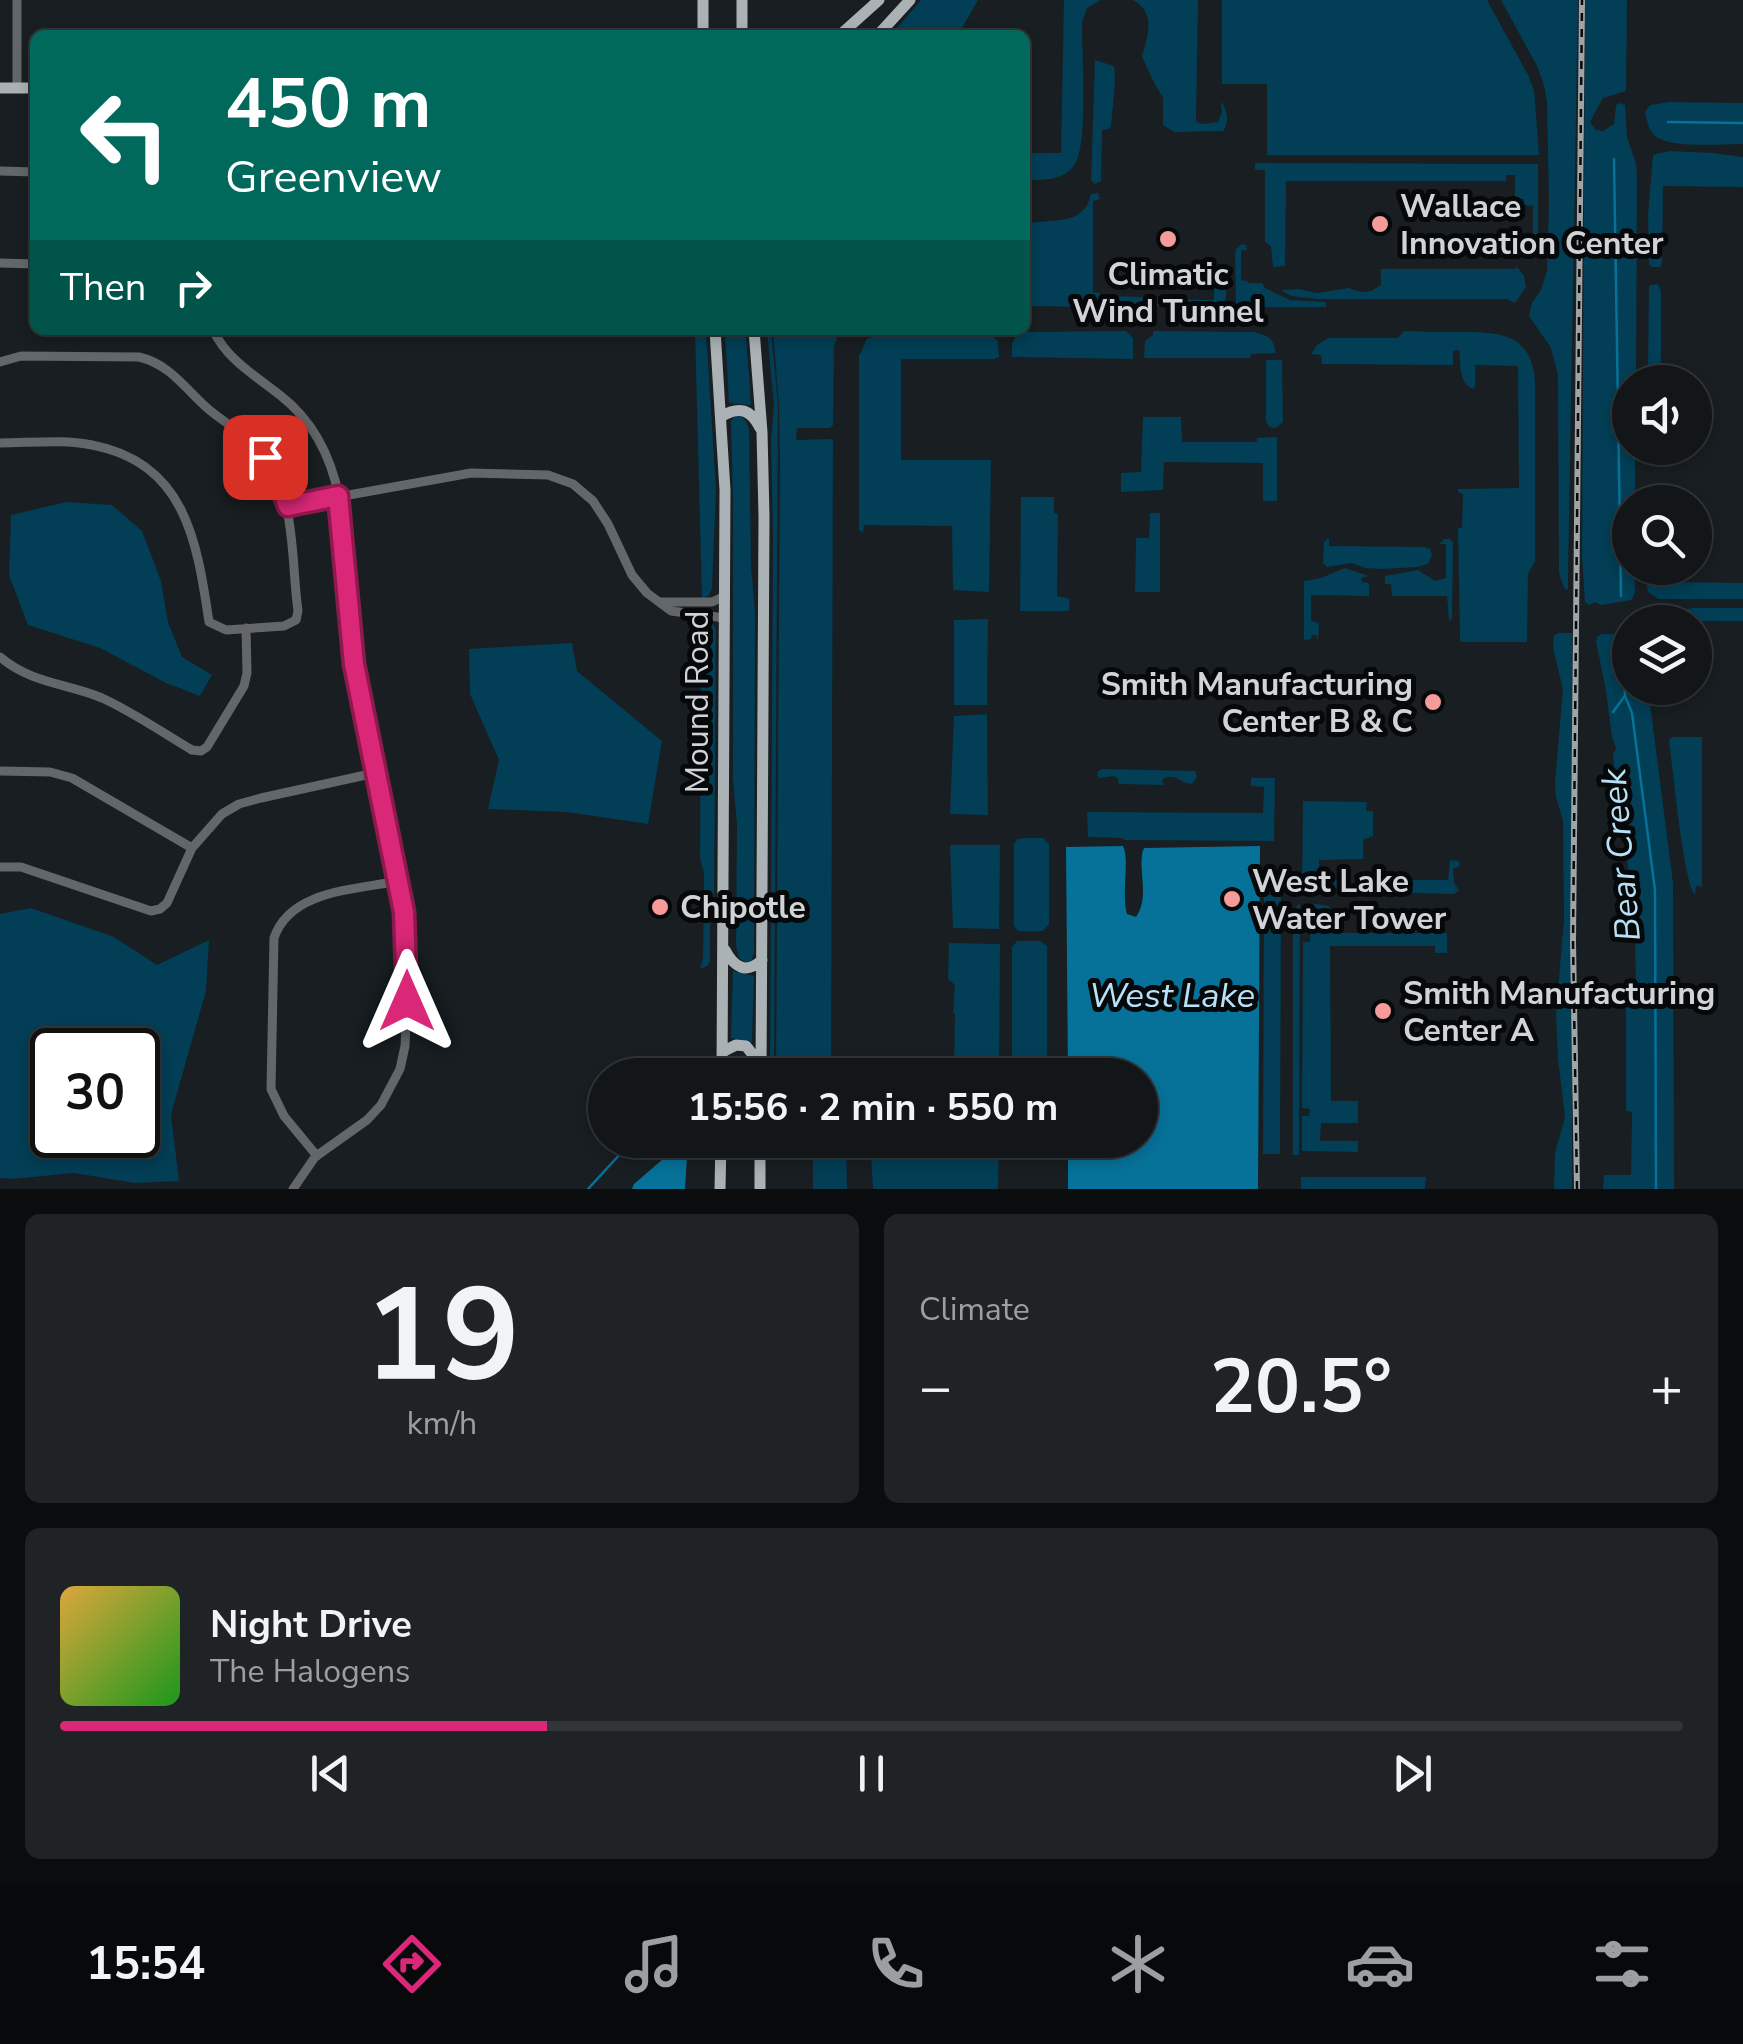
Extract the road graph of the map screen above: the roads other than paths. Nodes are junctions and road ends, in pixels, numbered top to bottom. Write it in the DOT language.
graph roads {
  1 [pos="17,0"];
  2 [pos="703,0"];
  3 [pos="742,0"];
  4 [pos="878,0"];
  5 [pos="910,0"];
  6 [pos="703,30"];
  7 [pos="742,30"];
  8 [pos="846,30"];
  9 [pos="883,30"];
  10 [pos="0,88"];
  11 [pos="17,88"];
  12 [pos="30,88"];
  13 [pos="0,172"];
  14 [pos="30,172"];
  15 [pos="0,264"];
  16 [pos="30,264"];
  17 [pos="216,335"];
  18 [pos="715,335"];
  19 [pos="754,335"];
  20 [pos="0,362"];
  21 [pos="722,416"];
  22 [pos="762,432"];
  23 [pos="0,443"];
  24 [pos="338,496"];
  25 [pos="288,506"];
  26 [pos="724,596"];
  27 [pos="661,602"];
  28 [pos="724,618"];
  29 [pos="246,628"];
  30 [pos="0,657"];
  31 [pos="0,770"];
  32 [pos="375,773"];
  33 [pos="192,848"];
  34 [pos="0,867"];
  35 [pos="398,881"];
  36 [pos="723,946"];
  37 [pos="762,960"];
  38 [pos="722,1052"];
  39 [pos="722,1058"];
  40 [pos="754,1058"];
  41 [pos="761,1058"];
  42 [pos="316,1156"];
  43 [pos="721,1158"];
  44 [pos="760,1158"];
  45 [pos="293,1189"];
  46 [pos="720,1189"];
  47 [pos="760,1189"];
  1 -- 11 [label="street"];
  2 -- 6 [label="main road"];
  3 -- 7 [label="main road"];
  4 -- 8 [label="main road"];
  5 -- 9 [label="main road"];
  10 -- 11 [label="main road"];
  11 -- 12 [label="main road"];
  13 -- 14 [label="street"];
  15 -- 16 [label="street"];
  17 -- 24 [label="street"];
  18 -- 21 [label="main road, Mound Road"];
  19 -- 22 [label="main road, Mound Road"];
  20 -- 25 [label="street"];
  21 -- 22 [label="main road"];
  21 -- 26 [label="main road, Mound Road"];
  22 -- 37 [label="main road, Mound Road"];
  23 -- 29 [label="street"];
  24 -- 25 [label="street"];
  24 -- 27 [label="street"];
  24 -- 32 [label="street"];
  25 -- 29 [label="street"];
  26 -- 27 [label="street"];
  26 -- 28 [label="main road, Mound Road"];
  27 -- 28 [label="street"];
  28 -- 36 [label="main road, Mound Road"];
  29 -- 30 [label="street"];
  31 -- 33 [label="street"];
  32 -- 33 [label="street"];
  32 -- 35 [label="street"];
  33 -- 34 [label="street"];
  35 -- 42 [label="street"];
  35 -- 42 [label="street"];
  36 -- 37 [label="main road"];
  36 -- 38 [label="main road, Mound Road"];
  37 -- 41 [label="main road, Mound Road"];
  38 -- 39 [label="main road, Mound Road"];
  38 -- 40 [label="main road"];
  42 -- 45 [label="street"];
  43 -- 46 [label="main road"];
  44 -- 47 [label="main road"];
}
